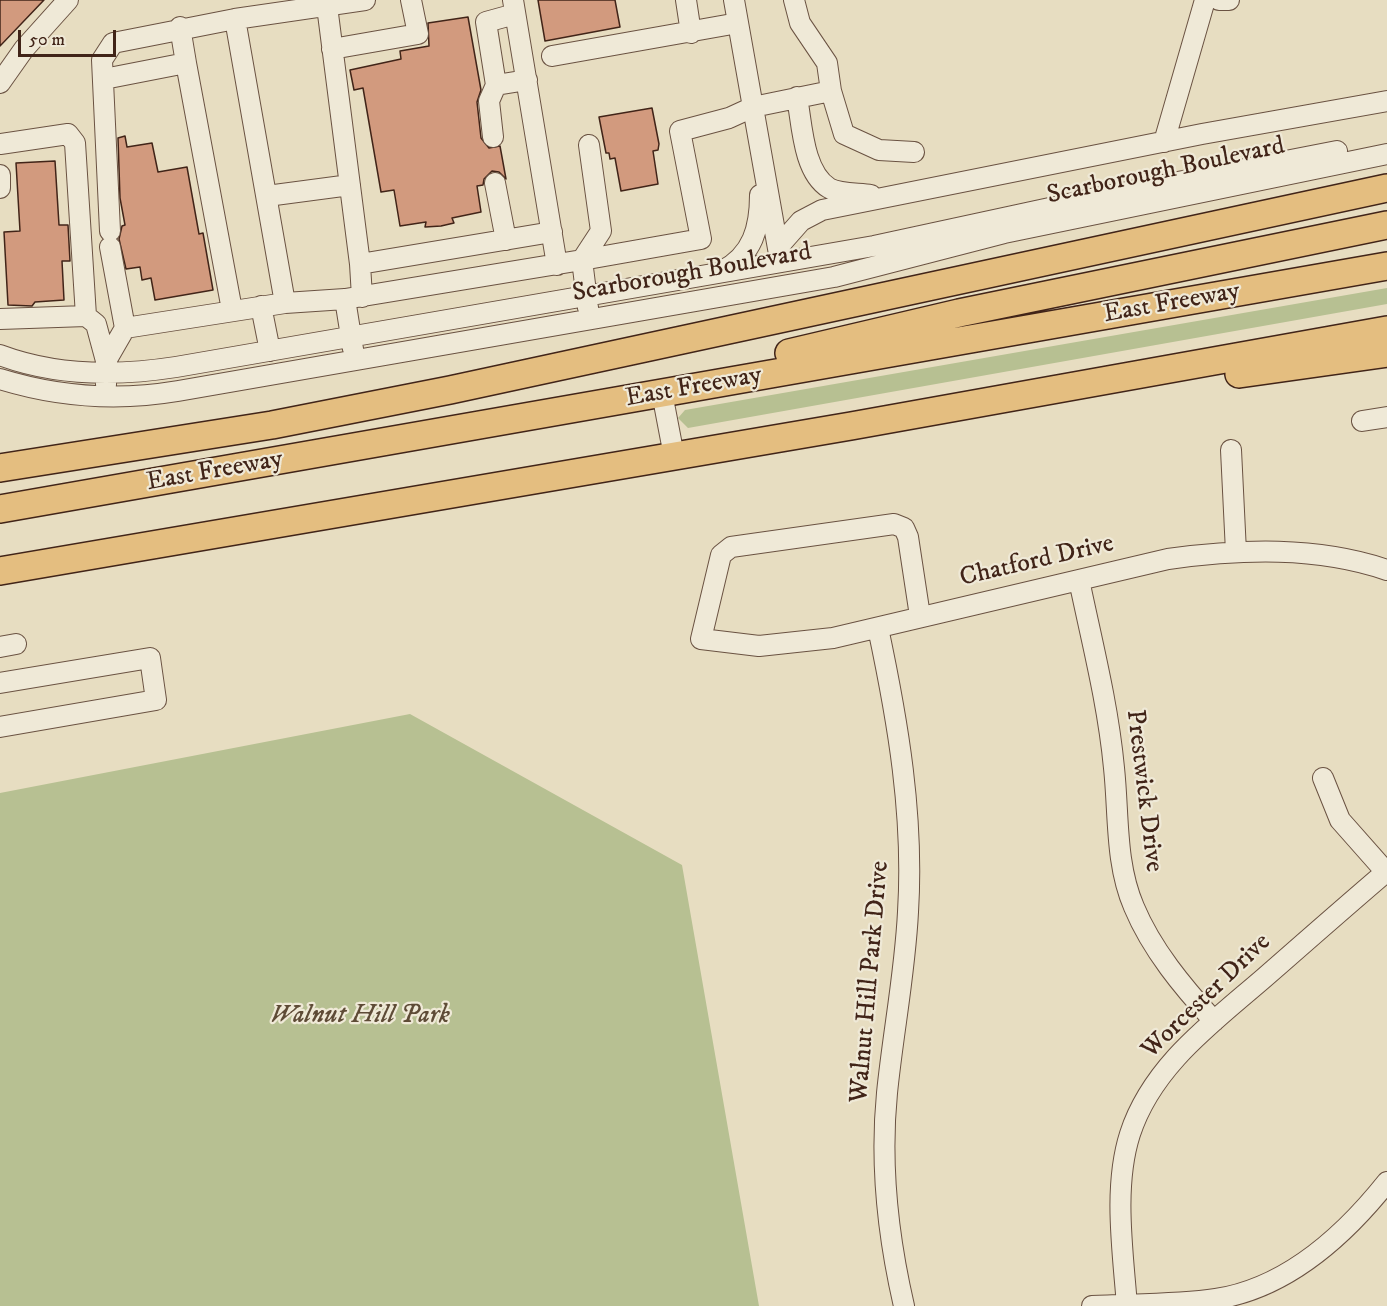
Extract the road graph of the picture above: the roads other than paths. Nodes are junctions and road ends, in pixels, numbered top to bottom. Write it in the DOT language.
graph roads {
  1 [pos="68,0"];
  2 [pos="365,0"];
  3 [pos="411,0"];
  4 [pos="686,0"];
  5 [pos="734,0"];
  6 [pos="794,0"];
  7 [pos="1205,0"];
  8 [pos="1219,0"];
  9 [pos="1229,0"];
  10 [pos="327,6"];
  11 [pos="514,7"];
  12 [pos="235,19"];
  13 [pos="738,23"];
  14 [pos="180,27"];
  15 [pos="691,33"];
  16 [pos="332,49"];
  17 [pos="552,56"];
  18 [pos="186,63"];
  19 [pos="104,79"];
  20 [pos="527,80"];
  21 [pos="0,83"];
  22 [pos="496,85"];
  23 [pos="831,91"];
  24 [pos="797,97"];
  25 [pos="1387,101"];
  26 [pos="753,107"];
  27 [pos="493,137"];
  28 [pos="759,141"];
  29 [pos="1387,141"];
  30 [pos="1164,142"];
  31 [pos="0,144"];
  32 [pos="589,145"];
  33 [pos="914,152"];
  34 [pos="1387,154"];
  35 [pos="0,175"];
  36 [pos="495,183"];
  37 [pos="350,185"];
  38 [pos="0,188"];
  39 [pos="1387,188"];
  40 [pos="267,196"];
  41 [pos="885,197"];
  42 [pos="1387,208"];
  43 [pos="1387,225"];
  44 [pos="552,232"];
  45 [pos="506,240"];
  46 [pos="779,255"];
  47 [pos="582,260"];
  48 [pos="360,264"];
  49 [pos="557,264"];
  50 [pos="1387,266"];
  51 [pos="717,273"];
  52 [pos="785,286"];
  53 [pos="586,296"];
  54 [pos="353,298"];
  55 [pos="285,303"];
  56 [pos="261,306"];
  57 [pos="232,310"];
  58 [pos="86,316"];
  59 [pos="0,319"];
  60 [pos="589,320"];
  61 [pos="742,327"];
  62 [pos="124,328"];
  63 [pos="1387,330"];
  64 [pos="351,337"];
  65 [pos="270,351"];
  66 [pos="1387,353"];
  67 [pos="0,355"];
  68 [pos="355,360"];
  69 [pos="106,367"];
  70 [pos="1,383"];
  71 [pos="662,393"];
  72 [pos="106,397"];
  73 [pos="1387,417"];
  74 [pos="1362,421"];
  75 [pos="851,426"];
  76 [pos="1231,450"];
  77 [pos="674,456"];
  78 [pos="0,468"];
  79 [pos="0,509"];
  80 [pos="1236,552"];
  81 [pos="1387,570"];
  82 [pos="0,571"];
  83 [pos="1079,580"];
  84 [pos="920,616"];
  85 [pos="878,628"];
  86 [pos="0,683"];
  87 [pos="0,727"];
  88 [pos="1323,778"];
  89 [pos="1386,871"];
  90 [pos="1214,1022"];
  91 [pos="1387,1182"];
  92 [pos="1127,1305"];
  93 [pos="904,1306"];
  94 [pos="1092,1306"];
  1 -- 21 [label="street"];
  2 -- 10 [label="street"];
  3 -- 16 [label="street"];
  4 -- 15 [label="street"];
  5 -- 13 [label="street"];
  6 -- 23 [label="street"];
  7 -- 30 [label="street"];
  8 -- 9 [label="street"];
  10 -- 12 [label="street"];
  10 -- 16 [label="street"];
  11 -- 20 [label="street"];
  11 -- 22 [label="street"];
  12 -- 14 [label="street"];
  12 -- 40 [label="street"];
  13 -- 15 [label="street"];
  13 -- 26 [label="street"];
  14 -- 18 [label="street"];
  14 -- 19 [label="street"];
  15 -- 17 [label="street"];
  16 -- 37 [label="street"];
  18 -- 19 [label="street"];
  18 -- 57 [label="street"];
  19 -- 62 [label="street"];
  20 -- 22 [label="street"];
  20 -- 44 [label="street"];
  22 -- 27 [label="street"];
  23 -- 24 [label="street"];
  23 -- 33 [label="street"];
  24 -- 26 [label="street"];
  24 -- 41 [label="street"];
  25 -- 30 [label="street"];
  26 -- 28 [label="street"];
  26 -- 47 [label="street"];
  28 -- 46 [label="street"];
  28 -- 51 [label="street"];
  29 -- 46 [label="street, Scarborough Boulevard"];
  30 -- 41 [label="street"];
  31 -- 58 [label="street"];
  32 -- 47 [label="street"];
  34 -- 52 [label="street, Scarborough Boulevard"];
  35 -- 38 [label="street"];
  36 -- 45 [label="street"];
  37 -- 40 [label="street"];
  37 -- 48 [label="street"];
  39 -- 61 [label="highway"];
  40 -- 55 [label="street"];
  41 -- 46 [label="street"];
  42 -- 61 [label="highway"];
  43 -- 71 [label="highway"];
  44 -- 45 [label="street"];
  44 -- 49 [label="street"];
  45 -- 48 [label="street"];
  46 -- 51 [label="street, Scarborough Boulevard"];
  46 -- 52 [label="street"];
  47 -- 49 [label="street"];
  47 -- 53 [label="street"];
  48 -- 54 [label="street"];
  49 -- 54 [label="street"];
  50 -- 71 [label="highway, East Freeway"];
  51 -- 53 [label="street, Scarborough Boulevard"];
  52 -- 60 [label="street, Scarborough Boulevard"];
  53 -- 60 [label="street"];
  53 -- 64 [label="street, Scarborough Boulevard"];
  54 -- 55 [label="street"];
  54 -- 64 [label="street"];
  55 -- 56 [label="street"];
  56 -- 57 [label="street"];
  56 -- 65 [label="street"];
  57 -- 62 [label="street"];
  58 -- 59 [label="street"];
  58 -- 69 [label="street"];
  60 -- 68 [label="street, Scarborough Boulevard"];
  61 -- 78 [label="highway"];
  62 -- 69 [label="street"];
  63 -- 75 [label="highway"];
  64 -- 65 [label="street, Scarborough Boulevard"];
  64 -- 68 [label="street"];
  65 -- 69 [label="street, Scarborough Boulevard"];
  66 -- 75 [label="highway"];
  67 -- 69 [label="street, Scarborough Boulevard"];
  68 -- 72 [label="street, Scarborough Boulevard"];
  69 -- 72 [label="street"];
  70 -- 72 [label="street, Scarborough Boulevard"];
  71 -- 77 [label="street"];
  71 -- 79 [label="highway, East Freeway"];
  73 -- 74 [label="street"];
  75 -- 77 [label="highway"];
  76 -- 80 [label="street"];
  77 -- 82 [label="highway"];
  80 -- 81 [label="street, Chatford Drive"];
  80 -- 83 [label="street, Chatford Drive"];
  83 -- 84 [label="street, Chatford Drive"];
  83 -- 90 [label="street, Prestwick Drive"];
  84 -- 85 [label="street, Chatford Drive"];
  84 -- 85 [label="street, Chatford Drive"];
  85 -- 93 [label="street, Walnut Hill Park Drive"];
  86 -- 87 [label="street"];
  88 -- 89 [label="street"];
  89 -- 90 [label="street, Worcester Drive"];
  90 -- 92 [label="street, Worcester Drive"];
  91 -- 92 [label="street"];
  92 -- 94 [label="street"];
}
